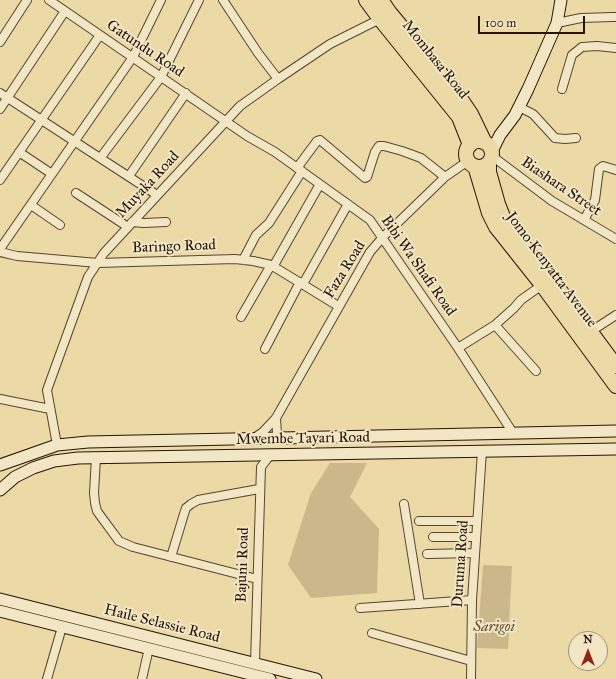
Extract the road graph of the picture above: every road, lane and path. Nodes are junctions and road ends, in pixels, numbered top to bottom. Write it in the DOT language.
graph roads {
  1 [pos="27,0"];
  2 [pos="49,0"];
  3 [pos="161,0"];
  4 [pos="199,0"];
  5 [pos="223,0"];
  6 [pos="366,0"];
  7 [pos="381,0"];
  8 [pos="561,0"];
  9 [pos="65,11"];
  10 [pos="616,18"];
  11 [pos="380,19"];
  12 [pos="557,23"];
  13 [pos="100,35"];
  14 [pos="0,42"];
  15 [pos="616,48"];
  16 [pos="133,57"];
  17 [pos="161,77"];
  18 [pos="278,79"];
  19 [pos="562,89"];
  20 [pos="0,93"];
  21 [pos="186,93"];
  22 [pos="8,98"];
  23 [pos="519,107"];
  24 [pos="0,109"];
  25 [pos="42,119"];
  26 [pos="226,121"];
  27 [pos="576,138"];
  28 [pos="75,141"];
  29 [pos="470,145"];
  30 [pos="19,152"];
  31 [pos="489,153"];
  32 [pos="101,158"];
  33 [pos="472,164"];
  34 [pos="300,169"];
  35 [pos="616,170"];
  36 [pos="52,174"];
  37 [pos="129,176"];
  38 [pos="445,177"];
  39 [pos="0,180"];
  40 [pos="320,184"];
  41 [pos="76,193"];
  42 [pos="157,195"];
  43 [pos="348,204"];
  44 [pos="31,205"];
  45 [pos="138,215"];
  46 [pos="584,220"];
  47 [pos="166,222"];
  48 [pos="144,223"];
  49 [pos="60,224"];
  50 [pos="130,225"];
  51 [pos="382,237"];
  52 [pos="616,239"];
  53 [pos="0,250"];
  54 [pos="243,260"];
  55 [pos="98,263"];
  56 [pos="272,266"];
  57 [pos="302,283"];
  58 [pos="542,285"];
  59 [pos="338,306"];
  60 [pos="616,315"];
  61 [pos="241,317"];
  62 [pos="495,325"];
  63 [pos="590,332"];
  64 [pos="458,348"];
  65 [pos="265,349"];
  66 [pos="616,366"];
  67 [pos="536,371"];
  68 [pos="616,386"];
  69 [pos="0,399"];
  70 [pos="50,410"];
  71 [pos="276,418"];
  72 [pos="616,431"];
  73 [pos="513,433"];
  74 [pos="532,433"];
  75 [pos="427,435"];
  76 [pos="314,437"];
  77 [pos="253,438"];
  78 [pos="286,438"];
  79 [pos="194,440"];
  80 [pos="76,443"];
  81 [pos="57,445"];
  82 [pos="616,448"];
  83 [pos="534,450"];
  84 [pos="482,451"];
  85 [pos="37,452"];
  86 [pos="427,452"];
  87 [pos="253,454"];
  88 [pos="271,454"];
  89 [pos="314,454"];
  90 [pos="194,456"];
  91 [pos="96,457"];
  92 [pos="78,458"];
  93 [pos="43,464"];
  94 [pos="0,465"];
  95 [pos="261,468"];
  96 [pos="260,489"];
  97 [pos="0,490"];
  98 [pos="404,504"];
  99 [pos="477,520"];
  100 [pos="419,522"];
  101 [pos="433,537"];
  102 [pos="476,537"];
  103 [pos="475,553"];
  104 [pos="427,554"];
  105 [pos="171,557"];
  106 [pos="257,579"];
  107 [pos="0,599"];
  108 [pos="472,600"];
  109 [pos="420,604"];
  110 [pos="360,608"];
  111 [pos="0,611"];
  112 [pos="62,627"];
  113 [pos="372,634"];
  114 [pos="149,648"];
  115 [pos="471,661"];
  116 [pos="255,664"];
  117 [pos="277,674"];
  118 [pos="257,677"];
  119 [pos="47,679"];
  120 [pos="142,679"];
  121 [pos="270,679"];
  122 [pos="316,679"];
  123 [pos="470,679"];
  1 -- 14 [label="street"];
  2 -- 9 [label="street, Gatundu Road"];
  3 -- 16 [label="street"];
  4 -- 17 [label="street"];
  5 -- 18 [label="street"];
  6 -- 11 [label="highway, Mombasa Road"];
  7 -- 31 [label="highway, Mombasa Road"];
  8 -- 12 [label="street"];
  9 -- 13 [label="street, Gatundu Road"];
  9 -- 22 [label="street"];
  10 -- 12 [label="street"];
  11 -- 18 [label="street, Muyaka Road"];
  11 -- 29 [label="highway, Mombasa Road"];
  12 -- 23 [label="street"];
  13 -- 16 [label="street, Gatundu Road"];
  13 -- 25 [label="street"];
  15 -- 19 [label="street"];
  16 -- 17 [label="street, Gatundu Road"];
  16 -- 28 [label="street"];
  17 -- 21 [label="street, Gatundu Road"];
  17 -- 32 [label="street"];
  18 -- 26 [label="street, Muyaka Road"];
  20 -- 22 [label="street"];
  21 -- 26 [label="street, Gatundu Road"];
  21 -- 37 [label="street"];
  22 -- 24 [label="street"];
  22 -- 25 [label="street"];
  23 -- 27 [label="street"];
  23 -- 31 [label="street"];
  25 -- 28 [label="street"];
  25 -- 30 [label="street"];
  26 -- 34 [label="street, Bibi Wa Shafi Road"];
  26 -- 42 [label="street, Muyaka Road"];
  28 -- 32 [label="street"];
  28 -- 36 [label="street"];
  29 -- 31 [label="highway"];
  29 -- 33 [label="highway, Jomo Kenyatta Avenue"];
  30 -- 36 [label="street"];
  30 -- 39 [label="street"];
  31 -- 33 [label="highway"];
  31 -- 46 [label="street, Biashara Street"];
  31 -- 63 [label="highway, Mombasa Road"];
  32 -- 37 [label="street"];
  33 -- 38 [label="street, Faza Road"];
  33 -- 58 [label="highway, Jomo Kenyatta Avenue"];
  34 -- 38 [label="street"];
  34 -- 40 [label="street, Bibi Wa Shafi Road"];
  34 -- 54 [label="street"];
  35 -- 46 [label="street"];
  36 -- 44 [label="street"];
  37 -- 42 [label="street"];
  38 -- 51 [label="street, Faza Road"];
  40 -- 43 [label="street, Bibi Wa Shafi Road"];
  40 -- 56 [label="street"];
  41 -- 50 [label="street"];
  42 -- 45 [label="street, Muyaka Road"];
  43 -- 51 [label="street, Bibi Wa Shafi Road"];
  43 -- 57 [label="street"];
  44 -- 49 [label="street"];
  44 -- 53 [label="street"];
  45 -- 48 [label="street"];
  45 -- 50 [label="street, Muyaka Road"];
  46 -- 52 [label="street, Biashara Street"];
  47 -- 48 [label="street"];
  48 -- 50 [label="street"];
  50 -- 55 [label="street, Muyaka Road"];
  51 -- 59 [label="street, Faza Road"];
  51 -- 64 [label="street, Bibi Wa Shafi Road"];
  53 -- 55 [label="street, Baringo Road"];
  54 -- 55 [label="street, Baringo Road"];
  54 -- 56 [label="street, Baringo Road"];
  55 -- 70 [label="street, Muyaka Road"];
  56 -- 57 [label="street, Baringo Road"];
  56 -- 61 [label="street"];
  57 -- 59 [label="street, Baringo Road"];
  57 -- 65 [label="street"];
  58 -- 62 [label="street"];
  58 -- 68 [label="highway, Jomo Kenyatta Avenue"];
  59 -- 71 [label="street, Faza Road"];
  60 -- 63 [label="street"];
  62 -- 64 [label="street"];
  62 -- 67 [label="street"];
  63 -- 66 [label="highway, Mombasa Road"];
  64 -- 73 [label="street, Bibi Wa Shafi Road"];
  69 -- 70 [label="street"];
  70 -- 81 [label="street, Muyaka Road"];
  71 -- 77 [label="street, Faza Road"];
  71 -- 78 [label="street"];
  72 -- 74 [label="street, Mwembe Tayari Road"];
  73 -- 74 [label="street, Mwembe Tayari Road"];
  73 -- 75 [label="street, Mwembe Tayari Road"];
  74 -- 83 [label="street"];
  75 -- 76 [label="street, Mwembe Tayari Road"];
  75 -- 86 [label="street"];
  76 -- 78 [label="street, Mwembe Tayari Road"];
  76 -- 89 [label="street"];
  77 -- 78 [label="street, Mwembe Tayari Road"];
  77 -- 79 [label="street, Mwembe Tayari Road"];
  79 -- 80 [label="street, Mwembe Tayari Road"];
  79 -- 90 [label="street"];
  80 -- 81 [label="street, Mwembe Tayari Road"];
  80 -- 92 [label="street"];
  81 -- 85 [label="street, Mwembe Tayari Road"];
  82 -- 83 [label="street, Mwembe Tayari Road"];
  83 -- 84 [label="street, Mwembe Tayari Road"];
  84 -- 86 [label="street, Mwembe Tayari Road"];
  84 -- 99 [label="street, Duruma Road"];
  85 -- 93 [label="street"];
  85 -- 94 [label="street, Mwembe Tayari Road"];
  86 -- 89 [label="street, Mwembe Tayari Road"];
  87 -- 88 [label="street, Mwembe Tayari Road"];
  87 -- 90 [label="street, Mwembe Tayari Road"];
  87 -- 95 [label="street"];
  88 -- 89 [label="street, Mwembe Tayari Road"];
  88 -- 95 [label="street"];
  90 -- 91 [label="street, Mwembe Tayari Road"];
  91 -- 92 [label="street, Mwembe Tayari Road"];
  91 -- 105 [label="street"];
  92 -- 93 [label="street, Mwembe Tayari Road"];
  93 -- 97 [label="street, Mwembe Tayari Road"];
  95 -- 96 [label="street, Bajuni Road"];
  96 -- 105 [label="street"];
  96 -- 106 [label="street, Bajuni Road"];
  98 -- 109 [label="street"];
  99 -- 100 [label="street"];
  99 -- 102 [label="street, Duruma Road"];
  101 -- 102 [label="street"];
  102 -- 103 [label="street, Duruma Road"];
  103 -- 104 [label="street"];
  103 -- 108 [label="street, Duruma Road"];
  105 -- 106 [label="street"];
  106 -- 116 [label="street, Bajuni Road"];
  107 -- 116 [label="street, Haile Selassie Road"];
  108 -- 109 [label="street"];
  108 -- 115 [label="street, Duruma Road"];
  109 -- 110 [label="street"];
  111 -- 112 [label="street, Haile Selassie Road"];
  112 -- 114 [label="street, Haile Selassie Road"];
  112 -- 119 [label="street"];
  113 -- 115 [label="street"];
  114 -- 118 [label="street, Haile Selassie Road"];
  114 -- 120 [label="street"];
  115 -- 123 [label="street, Duruma Road"];
  116 -- 117 [label="street, Haile Selassie Road"];
  117 -- 122 [label="street, Haile Selassie Road"];
  118 -- 121 [label="street, Haile Selassie Road"];
}
